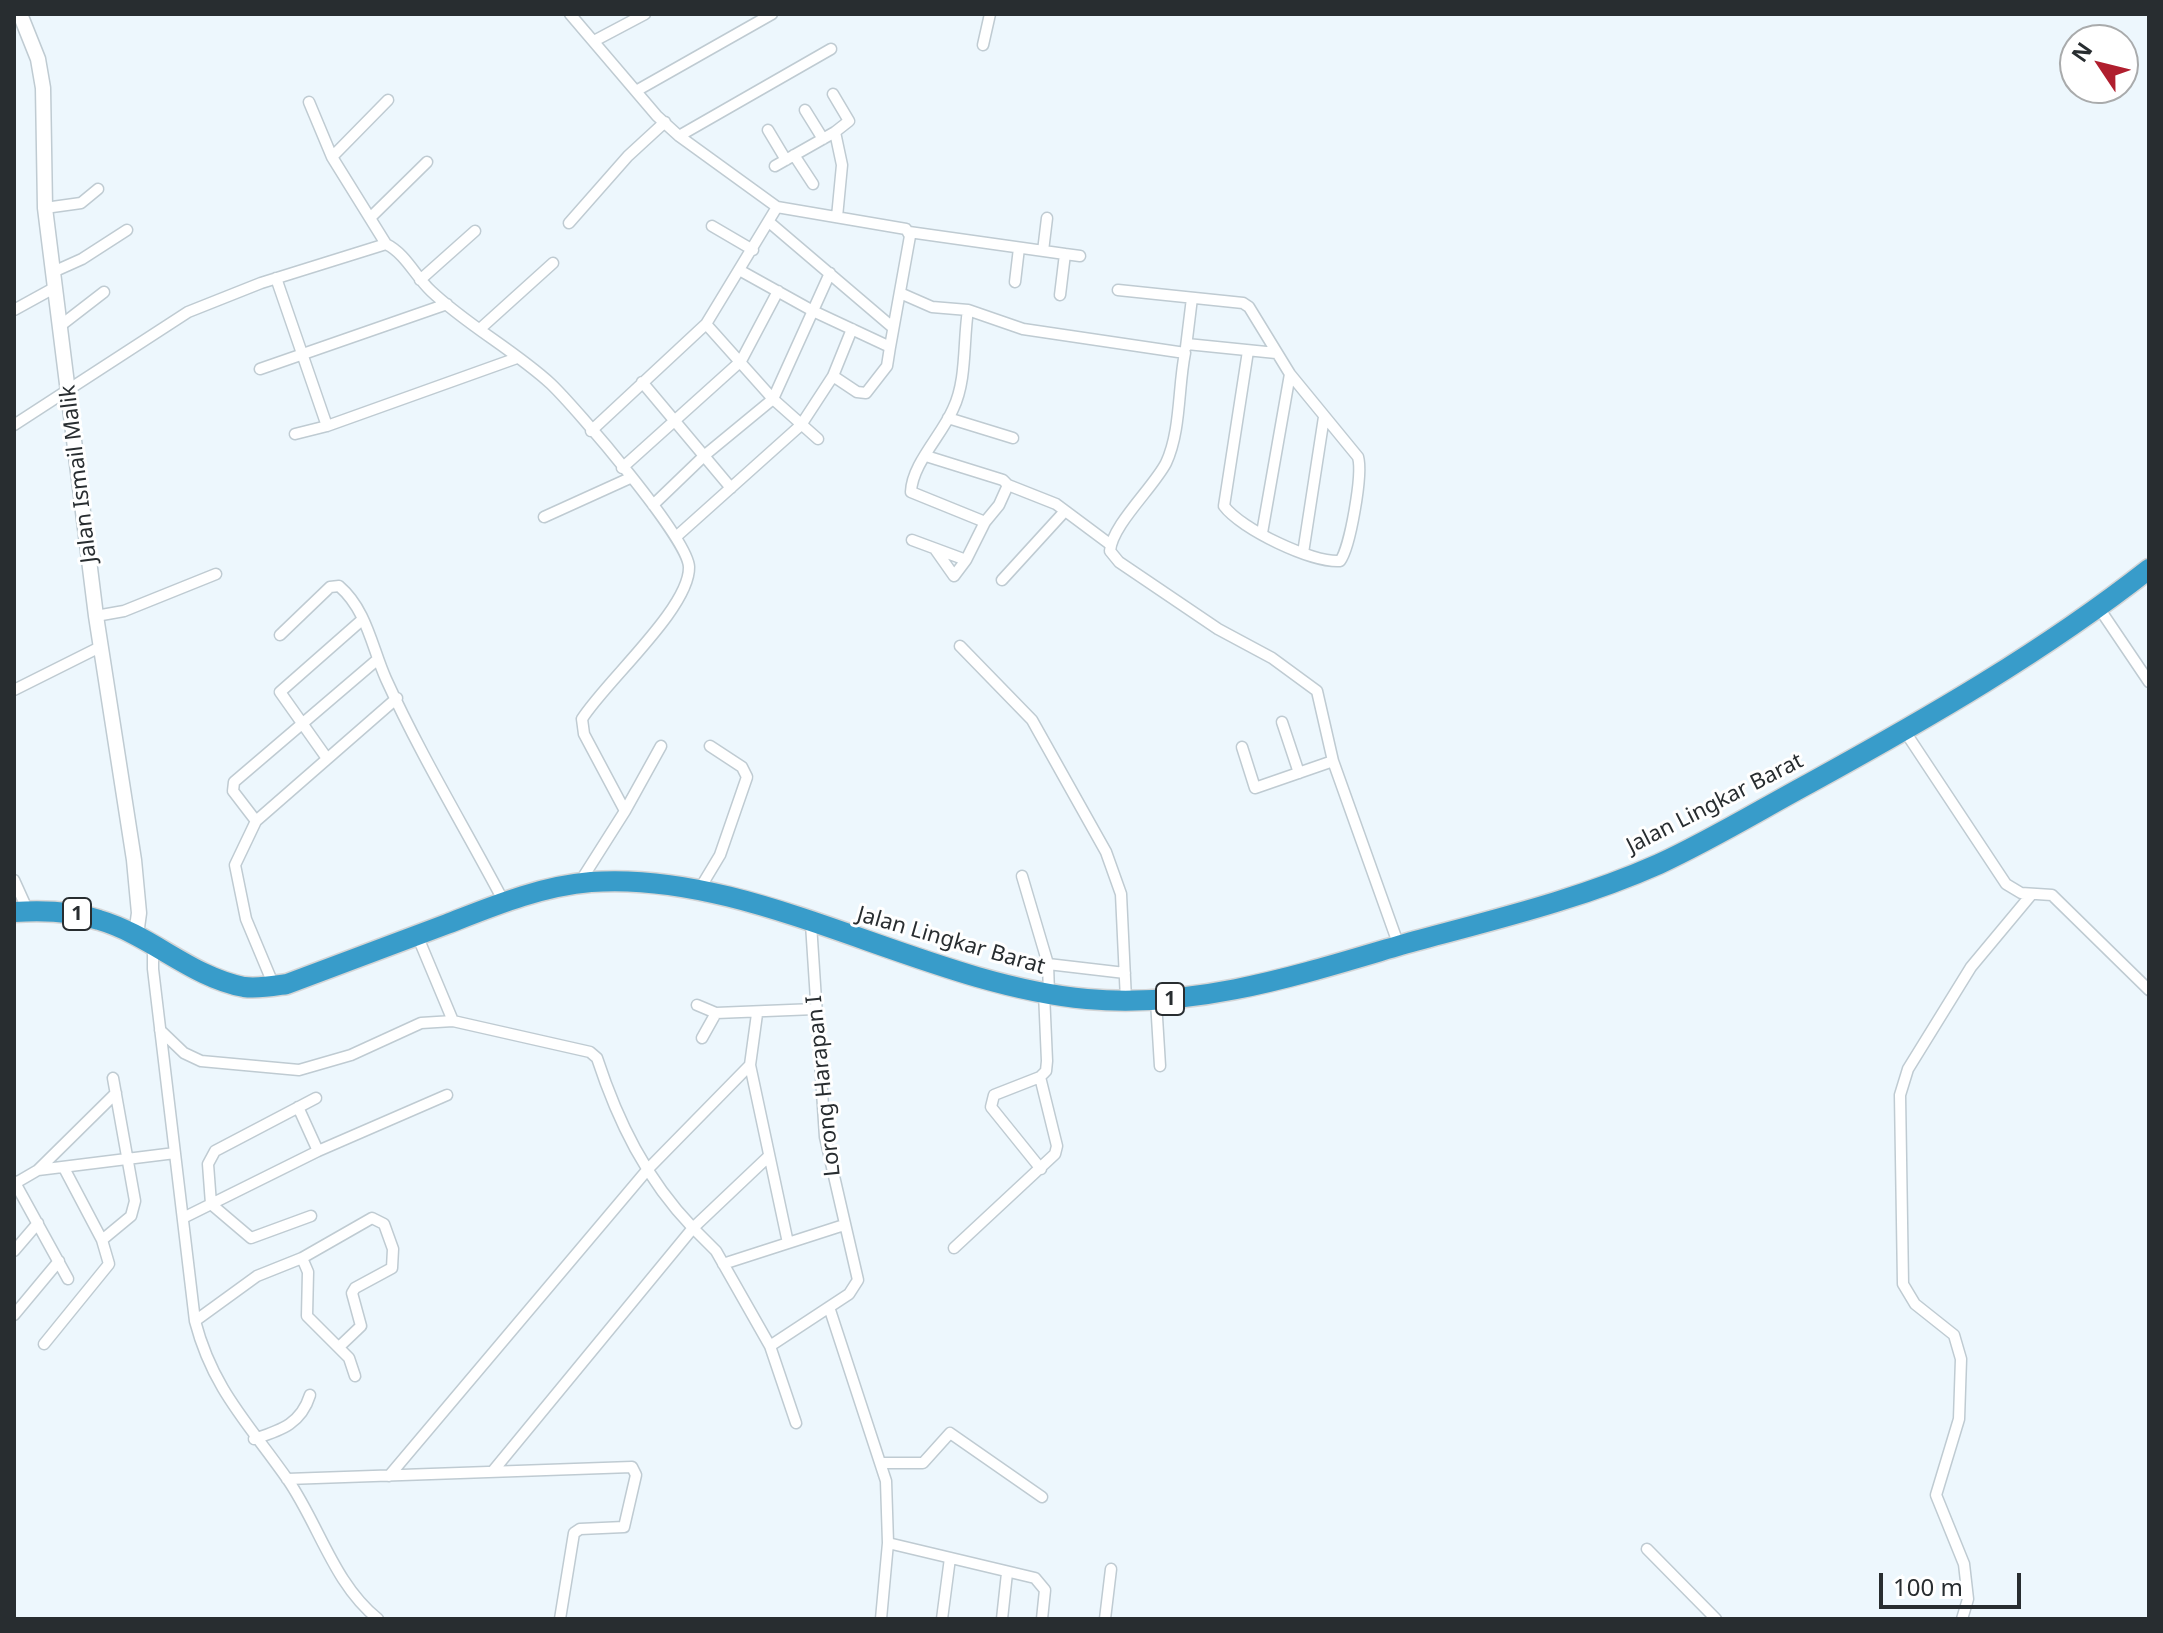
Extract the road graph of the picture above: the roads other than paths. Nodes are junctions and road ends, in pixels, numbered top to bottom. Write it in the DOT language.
graph roads {
  1 [pos="20,14"];
  2 [pos="570,14"];
  3 [pos="645,14"];
  4 [pos="772,14"];
  5 [pos="990,14"];
  6 [pos="594,41"];
  7 [pos="983,45"];
  8 [pos="831,49"];
  9 [pos="636,91"];
  10 [pos="833,94"];
  11 [pos="388,100"];
  12 [pos="309,102"];
  13 [pos="805,110"];
  14 [pos="665,122"];
  15 [pos="768,130"];
  16 [pos="835,132"];
  17 [pos="679,136"];
  18 [pos="823,139"];
  19 [pos="332,157"];
  20 [pos="790,157"];
  21 [pos="427,162"];
  22 [pos="775,166"];
  23 [pos="813,184"];
  24 [pos="98,189"];
  25 [pos="777,207"];
  26 [pos="45,208"];
  27 [pos="372,216"];
  28 [pos="837,217"];
  29 [pos="1047,218"];
  30 [pos="769,222"];
  31 [pos="569,223"];
  32 [pos="712,226"];
  33 [pos="127,230"];
  34 [pos="475,231"];
  35 [pos="909,232"];
  36 [pos="386,244"];
  37 [pos="1019,248"];
  38 [pos="753,250"];
  39 [pos="1043,251"];
  40 [pos="1065,254"];
  41 [pos="1080,256"];
  42 [pos="553,263"];
  43 [pos="741,271"];
  44 [pos="830,273"];
  45 [pos="276,278"];
  46 [pos="53,280"];
  47 [pos="420,280"];
  48 [pos="1015,282"];
  49 [pos="1118,290"];
  50 [pos="778,291"];
  51 [pos="104,292"];
  52 [pos="900,293"];
  53 [pos="1060,295"];
  54 [pos="1192,298"];
  55 [pos="447,304"];
  56 [pos="14,310"];
  57 [pos="968,310"];
  58 [pos="813,311"];
  59 [pos="706,324"];
  60 [pos="60,326"];
  61 [pos="891,326"];
  62 [pos="481,328"];
  63 [pos="852,329"];
  64 [pos="890,347"];
  65 [pos="1186,348"];
  66 [pos="1248,351"];
  67 [pos="304,352"];
  68 [pos="1276,353"];
  69 [pos="517,358"];
  70 [pos="741,361"];
  71 [pos="260,369"];
  72 [pos="1290,374"];
  73 [pos="833,376"];
  74 [pos="642,382"];
  75 [pos="70,392"];
  76 [pos="773,399"];
  77 [pos="1324,417"];
  78 [pos="948,418"];
  79 [pos="675,421"];
  80 [pos="14,425"];
  81 [pos="801,425"];
  82 [pos="327,426"];
  83 [pos="591,431"];
  84 [pos="295,434"];
  85 [pos="1013,438"];
  86 [pos="818,439"];
  87 [pos="705,455"];
  88 [pos="926,456"];
  89 [pos="622,468"];
  90 [pos="630,478"];
  91 [pos="1008,485"];
  92 [pos="731,488"];
  93 [pos="653,505"];
  94 [pos="1065,511"];
  95 [pos="544,517"];
  96 [pos="985,522"];
  97 [pos="1262,533"];
  98 [pos="677,536"];
  99 [pos="912,540"];
  100 [pos="1111,545"];
  101 [pos="935,549"];
  102 [pos="1303,553"];
  103 [pos="966,560"];
  104 [pos="2149,569"];
  105 [pos="216,574"];
  106 [pos="1002,580"];
  107 [pos="2099,608"];
  108 [pos="96,616"];
  109 [pos="363,619"];
  110 [pos="280,635"];
  111 [pos="102,646"];
  112 [pos="960,646"];
  113 [pos="378,659"];
  114 [pos="2149,682"];
  115 [pos="14,690"];
  116 [pos="397,698"];
  117 [pos="1282,722"];
  118 [pos="302,727"];
  119 [pos="1904,730"];
  120 [pos="661,746"];
  121 [pos="710,746"];
  122 [pos="1242,747"];
  123 [pos="326,757"];
  124 [pos="1333,761"];
  125 [pos="1299,773"];
  126 [pos="625,811"];
  127 [pos="256,821"];
  128 [pos="1022,876"];
  129 [pos="14,880"];
  130 [pos="579,884"];
  131 [pos="699,890"];
  132 [pos="2031,895"];
  133 [pos="504,902"];
  134 [pos="21,912"];
  135 [pos="811,924"];
  136 [pos="417,935"];
  137 [pos="145,940"];
  138 [pos="1399,946"];
  139 [pos="1048,964"];
  140 [pos="1125,973"];
  141 [pos="274,986"];
  142 [pos="2149,990"];
  143 [pos="1046,994"];
  144 [pos="1126,1000"];
  145 [pos="1156,1001"];
  146 [pos="697,1005"];
  147 [pos="815,1009"];
  148 [pos="716,1013"];
  149 [pos="757,1014"];
  150 [pos="453,1021"];
  151 [pos="160,1030"];
  152 [pos="702,1038"];
  153 [pos="750,1065"];
  154 [pos="1160,1066"];
  155 [pos="1040,1077"];
  156 [pos="113,1078"];
  157 [pos="116,1093"];
  158 [pos="447,1095"];
  159 [pos="316,1098"];
  160 [pos="298,1107"];
  161 [pos="318,1151"];
  162 [pos="175,1153"];
  163 [pos="769,1156"];
  164 [pos="127,1158"];
  165 [pos="64,1168"];
  166 [pos="648,1169"];
  167 [pos="1041,1169"];
  168 [pos="38,1170"];
  169 [pos="14,1183"];
  170 [pos="211,1204"];
  171 [pos="311,1216"];
  172 [pos="183,1218"];
  173 [pos="38,1223"];
  174 [pos="844,1225"];
  175 [pos="693,1228"];
  176 [pos="102,1240"];
  177 [pos="788,1243"];
  178 [pos="954,1248"];
  179 [pos="14,1251"];
  180 [pos="302,1258"];
  181 [pos="59,1261"];
  182 [pos="723,1264"];
  183 [pos="68,1279"];
  184 [pos="829,1307"];
  185 [pos="14,1315"];
  186 [pos="195,1321"];
  187 [pos="44,1344"];
  188 [pos="770,1346"];
  189 [pos="339,1347"];
  190 [pos="355,1376"];
  191 [pos="310,1395"];
  192 [pos="796,1423"];
  193 [pos="254,1439"];
  194 [pos="883,1463"];
  195 [pos="493,1471"];
  196 [pos="389,1476"];
  197 [pos="287,1479"];
  198 [pos="1042,1497"];
  199 [pos="888,1543"];
  200 [pos="1647,1549"];
  201 [pos="950,1558"];
  202 [pos="1111,1569"];
  203 [pos="1007,1573"];
  204 [pos="378,1619"];
  205 [pos="560,1619"];
  206 [pos="881,1619"];
  207 [pos="942,1619"];
  208 [pos="1002,1619"];
  209 [pos="1042,1619"];
  210 [pos="1105,1619"];
  211 [pos="1716,1619"];
  212 [pos="1962,1619"];
  1 -- 26 [label="main road, Jalan Ismail Malik"];
  2 -- 6 [label="street"];
  3 -- 6 [label="street"];
  4 -- 9 [label="street"];
  5 -- 7 [label="street"];
  6 -- 9 [label="street"];
  8 -- 17 [label="street"];
  9 -- 14 [label="street"];
  10 -- 16 [label="street"];
  11 -- 19 [label="street"];
  12 -- 19 [label="street"];
  13 -- 18 [label="street"];
  14 -- 17 [label="street"];
  14 -- 31 [label="street"];
  15 -- 20 [label="street"];
  16 -- 18 [label="street"];
  16 -- 28 [label="street"];
  17 -- 25 [label="street"];
  18 -- 20 [label="street"];
  19 -- 27 [label="street"];
  20 -- 22 [label="street"];
  20 -- 23 [label="street"];
  21 -- 27 [label="street"];
  24 -- 26 [label="street"];
  25 -- 28 [label="street"];
  25 -- 30 [label="street"];
  26 -- 46 [label="main road, Jalan Ismail Malik"];
  27 -- 36 [label="street"];
  28 -- 35 [label="street"];
  29 -- 39 [label="street"];
  30 -- 38 [label="street"];
  30 -- 44 [label="street"];
  32 -- 38 [label="street"];
  33 -- 46 [label="street"];
  34 -- 47 [label="street"];
  35 -- 37 [label="street"];
  35 -- 52 [label="street"];
  36 -- 45 [label="street"];
  36 -- 47 [label="street"];
  37 -- 39 [label="street"];
  37 -- 48 [label="street"];
  38 -- 43 [label="street"];
  39 -- 40 [label="street"];
  40 -- 41 [label="street"];
  40 -- 53 [label="street"];
  42 -- 62 [label="street"];
  43 -- 50 [label="street"];
  43 -- 59 [label="street"];
  44 -- 58 [label="street"];
  44 -- 61 [label="street"];
  45 -- 67 [label="street"];
  45 -- 75 [label="street"];
  46 -- 56 [label="street"];
  46 -- 60 [label="main road, Jalan Ismail Malik"];
  47 -- 55 [label="street"];
  49 -- 54 [label="street"];
  50 -- 58 [label="street"];
  50 -- 70 [label="street"];
  51 -- 60 [label="street"];
  52 -- 57 [label="street"];
  52 -- 61 [label="street"];
  54 -- 65 [label="street"];
  54 -- 68 [label="street"];
  55 -- 62 [label="street"];
  55 -- 67 [label="street"];
  57 -- 65 [label="street"];
  57 -- 78 [label="street"];
  58 -- 63 [label="street"];
  58 -- 76 [label="street"];
  59 -- 70 [label="street"];
  59 -- 74 [label="street"];
  60 -- 75 [label="main road, Jalan Ismail Malik"];
  61 -- 64 [label="street"];
  62 -- 69 [label="street"];
  63 -- 64 [label="street"];
  63 -- 73 [label="street"];
  64 -- 73 [label="street"];
  65 -- 66 [label="street"];
  65 -- 100 [label="street"];
  66 -- 68 [label="street"];
  66 -- 97 [label="street"];
  67 -- 71 [label="street"];
  67 -- 82 [label="street"];
  68 -- 72 [label="street"];
  69 -- 82 [label="street"];
  69 -- 83 [label="street"];
  70 -- 76 [label="street"];
  70 -- 79 [label="street"];
  72 -- 77 [label="street"];
  72 -- 97 [label="street"];
  73 -- 81 [label="street"];
  74 -- 79 [label="street"];
  74 -- 83 [label="street"];
  75 -- 80 [label="street"];
  75 -- 108 [label="main road, Jalan Ismail Malik"];
  76 -- 81 [label="street"];
  76 -- 87 [label="street"];
  77 -- 102 [label="street"];
  77 -- 102 [label="street"];
  78 -- 85 [label="street"];
  78 -- 88 [label="street"];
  79 -- 87 [label="street"];
  79 -- 89 [label="street"];
  81 -- 86 [label="street"];
  81 -- 92 [label="street"];
  82 -- 84 [label="street"];
  83 -- 89 [label="street"];
  87 -- 92 [label="street"];
  87 -- 93 [label="street"];
  88 -- 91 [label="street"];
  88 -- 96 [label="street"];
  89 -- 90 [label="street"];
  90 -- 93 [label="street"];
  90 -- 95 [label="street"];
  91 -- 94 [label="street"];
  91 -- 96 [label="street"];
  92 -- 98 [label="street"];
  93 -- 98 [label="street"];
  94 -- 100 [label="street"];
  94 -- 106 [label="street"];
  96 -- 103 [label="street"];
  97 -- 102 [label="street"];
  98 -- 126 [label="street"];
  99 -- 101 [label="street"];
  100 -- 124 [label="street"];
  101 -- 103 [label="street"];
  101 -- 103 [label="street"];
  104 -- 107 [label="highway, Jalan Lingkar Barat / 1"];
  105 -- 108 [label="street"];
  107 -- 114 [label="street"];
  107 -- 119 [label="highway, Jalan Lingkar Barat / 1"];
  108 -- 111 [label="main road, Jalan Ismail Malik"];
  109 -- 110 [label="street"];
  109 -- 113 [label="street"];
  109 -- 118 [label="street"];
  111 -- 115 [label="street"];
  111 -- 137 [label="main road, Jalan Ismail Malik"];
  112 -- 140 [label="street"];
  113 -- 116 [label="street"];
  113 -- 118 [label="street"];
  116 -- 123 [label="street"];
  116 -- 133 [label="street"];
  117 -- 125 [label="street"];
  118 -- 123 [label="street"];
  118 -- 127 [label="street"];
  119 -- 132 [label="street"];
  119 -- 138 [label="highway, Jalan Lingkar Barat / 1"];
  120 -- 126 [label="street"];
  121 -- 131 [label="street"];
  122 -- 125 [label="street"];
  123 -- 127 [label="street"];
  124 -- 125 [label="street"];
  124 -- 138 [label="street"];
  126 -- 130 [label="street"];
  127 -- 141 [label="street"];
  128 -- 139 [label="street"];
  129 -- 134 [label="street"];
  130 -- 131 [label="highway, Jalan Lingkar Barat / 1"];
  130 -- 133 [label="highway, Jalan Lingkar Barat / 1"];
  131 -- 135 [label="highway, Jalan Lingkar Barat / 1"];
  132 -- 142 [label="street"];
  132 -- 212 [label="street"];
  133 -- 136 [label="highway, Jalan Lingkar Barat / 1"];
  134 -- 137 [label="highway, Jalan Lingkar Barat / 1"];
  135 -- 143 [label="highway, Jalan Lingkar Barat / 1"];
  135 -- 147 [label="street, Lorong Harapan I"];
  136 -- 141 [label="highway, Jalan Lingkar Barat / 1"];
  136 -- 150 [label="street"];
  137 -- 141 [label="highway, Jalan Lingkar Barat / 1"];
  137 -- 151 [label="street"];
  138 -- 145 [label="highway, Jalan Lingkar Barat / 1"];
  139 -- 140 [label="street"];
  139 -- 143 [label="street"];
  140 -- 144 [label="street"];
  143 -- 144 [label="highway, Jalan Lingkar Barat / 1"];
  143 -- 155 [label="street"];
  144 -- 145 [label="highway, Jalan Lingkar Barat / 1"];
  145 -- 154 [label="street"];
  146 -- 148 [label="street"];
  147 -- 149 [label="street"];
  147 -- 174 [label="street, Lorong Harapan I"];
  148 -- 149 [label="street"];
  148 -- 152 [label="street"];
  149 -- 153 [label="street"];
  150 -- 151 [label="street"];
  150 -- 166 [label="street"];
  151 -- 162 [label="street"];
  153 -- 163 [label="street"];
  153 -- 166 [label="street"];
  155 -- 167 [label="street"];
  155 -- 167 [label="street"];
  156 -- 157 [label="street"];
  157 -- 164 [label="street"];
  157 -- 168 [label="street"];
  158 -- 161 [label="street"];
  159 -- 160 [label="street"];
  160 -- 161 [label="street"];
  160 -- 170 [label="street"];
  161 -- 170 [label="street"];
  162 -- 164 [label="street"];
  162 -- 172 [label="street"];
  163 -- 175 [label="street"];
  163 -- 177 [label="street"];
  164 -- 165 [label="street"];
  164 -- 176 [label="street"];
  165 -- 168 [label="street"];
  165 -- 176 [label="street"];
  166 -- 175 [label="street"];
  166 -- 196 [label="street"];
  167 -- 178 [label="street"];
  168 -- 169 [label="street"];
  169 -- 173 [label="street"];
  170 -- 171 [label="street"];
  170 -- 172 [label="street"];
  172 -- 186 [label="street"];
  173 -- 179 [label="street"];
  173 -- 181 [label="street"];
  174 -- 177 [label="street"];
  174 -- 184 [label="street, Lorong Harapan I"];
  175 -- 182 [label="street"];
  175 -- 195 [label="street"];
  176 -- 187 [label="street"];
  177 -- 182 [label="street"];
  180 -- 186 [label="street"];
  180 -- 189 [label="street"];
  180 -- 189 [label="street"];
  181 -- 183 [label="street"];
  181 -- 185 [label="street"];
  182 -- 188 [label="street"];
  184 -- 188 [label="street"];
  184 -- 194 [label="street"];
  186 -- 193 [label="street"];
  188 -- 192 [label="street"];
  189 -- 190 [label="street"];
  191 -- 193 [label="street"];
  193 -- 197 [label="street"];
  194 -- 198 [label="street"];
  194 -- 199 [label="street"];
  195 -- 196 [label="street"];
  195 -- 205 [label="street"];
  196 -- 197 [label="street"];
  197 -- 204 [label="street"];
  199 -- 201 [label="street"];
  199 -- 206 [label="street"];
  200 -- 211 [label="street"];
  201 -- 203 [label="street"];
  201 -- 207 [label="street"];
  202 -- 210 [label="street"];
  203 -- 208 [label="street"];
  203 -- 209 [label="street"];
}
